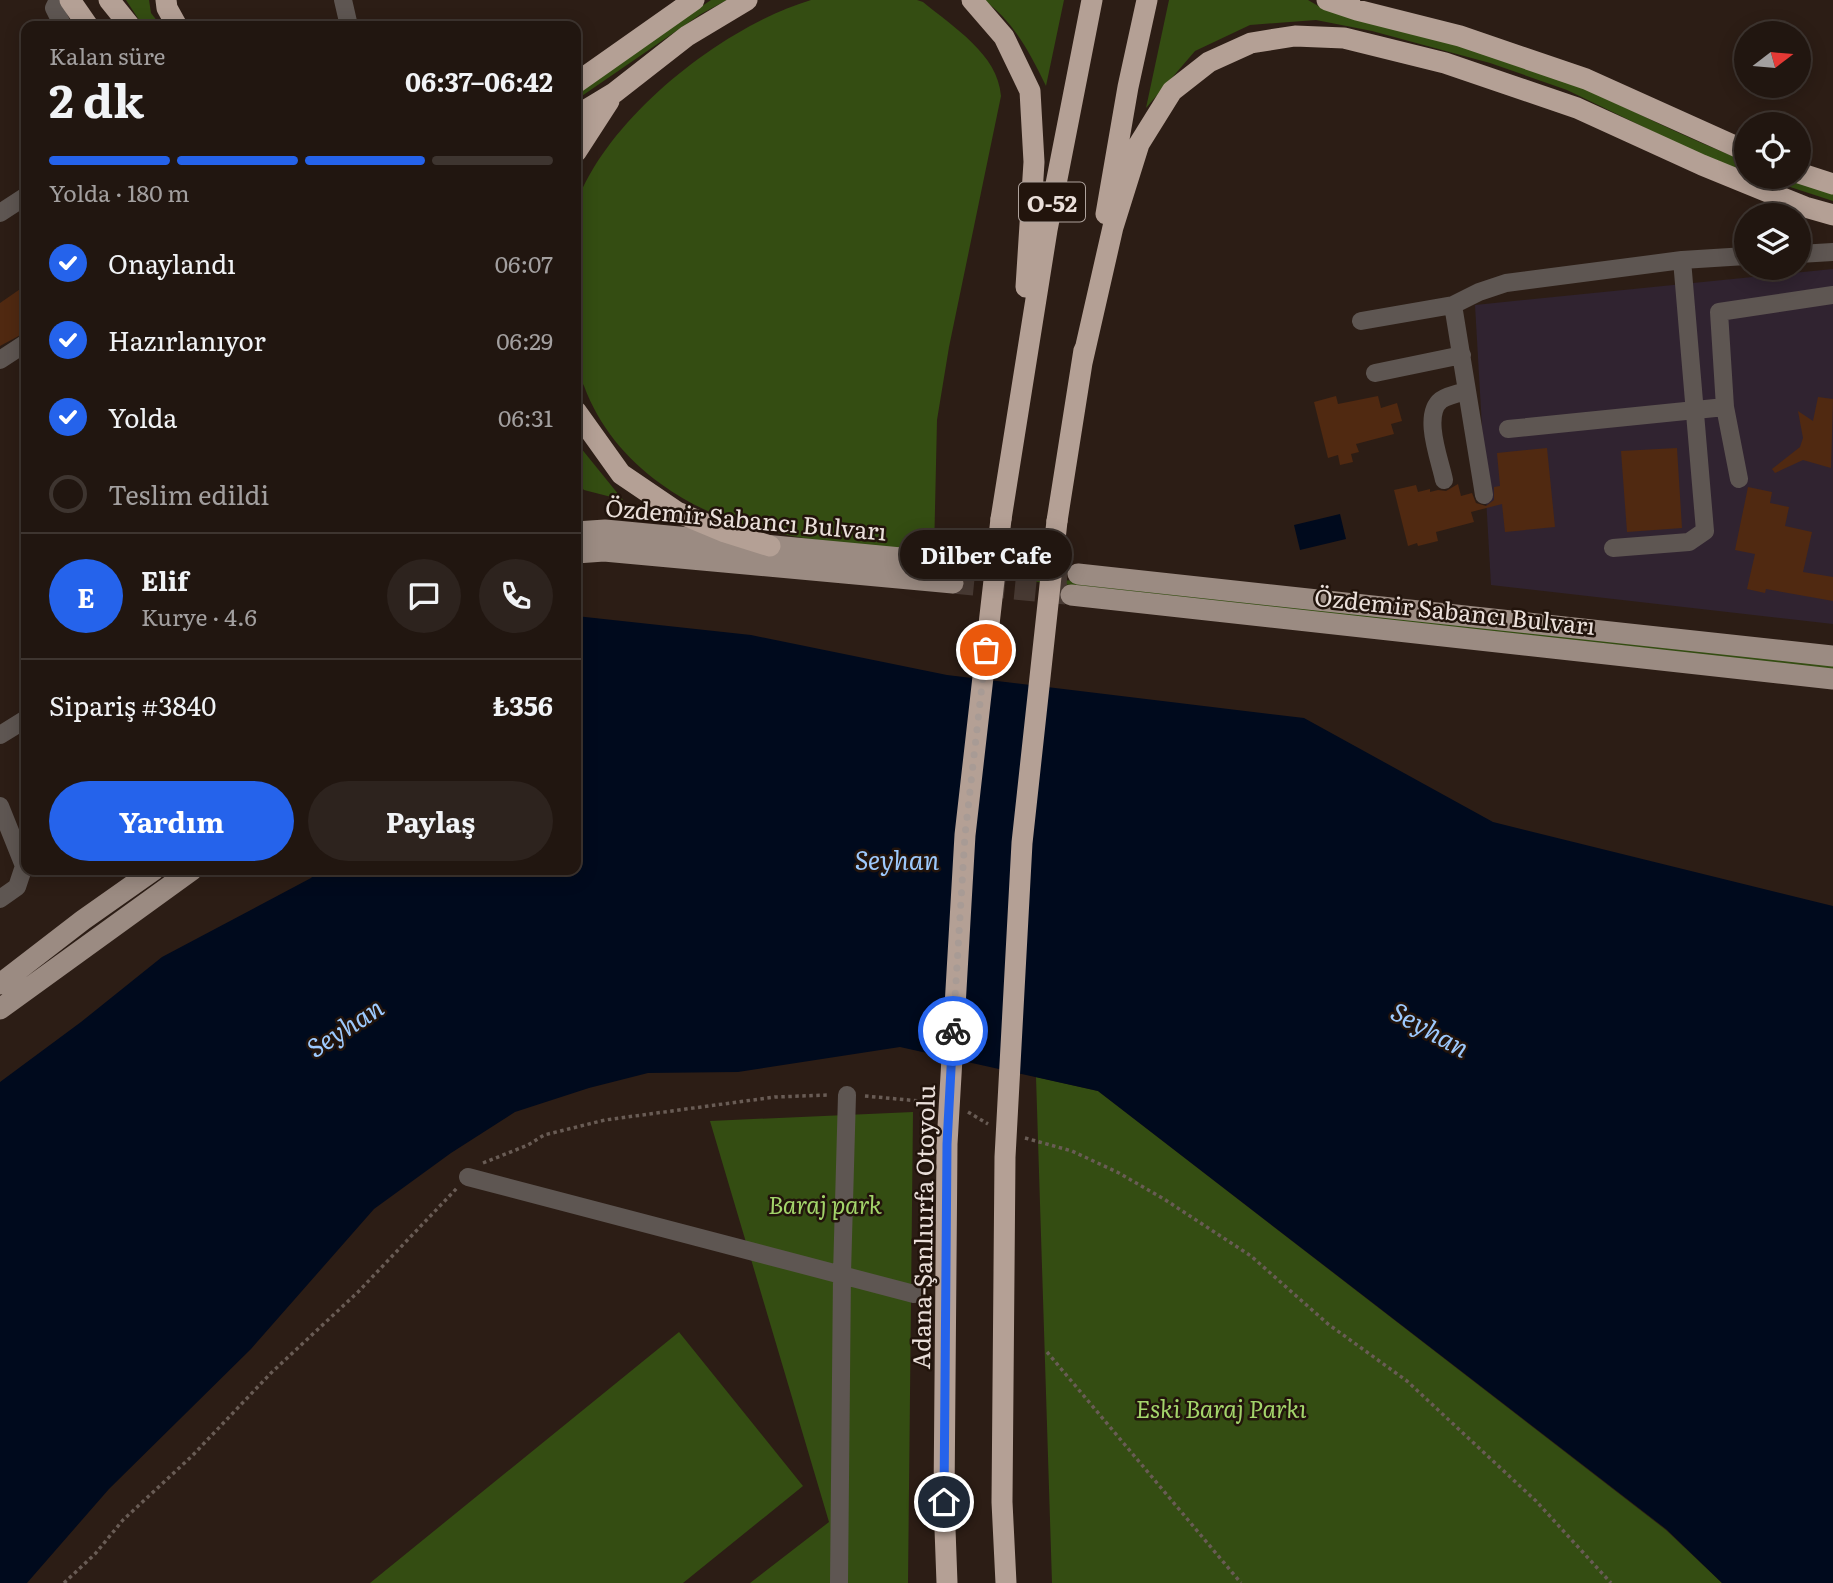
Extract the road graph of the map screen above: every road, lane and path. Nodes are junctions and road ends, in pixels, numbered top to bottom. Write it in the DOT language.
graph roads {
  1 [pos="58,0"];
  2 [pos="70,0"];
  3 [pos="110,0"];
  4 [pos="166,0"];
  5 [pos="343,0"];
  6 [pos="694,0"];
  7 [pos="747,0"];
  8 [pos="972,0"];
  9 [pos="1092,0"];
  10 [pos="1147,0"];
  11 [pos="1326,0"];
  12 [pos="60,21"];
  13 [pos="85,21"];
  14 [pos="126,21"];
  15 [pos="174,21"];
  16 [pos="348,21"];
  17 [pos="581,79"];
  18 [pos="614,93"];
  19 [pos="581,113"];
  20 [pos="581,144"];
  21 [pos="1734,146"];
  22 [pos="1811,177"];
  23 [pos="1833,184"];
  24 [pos="21,199"];
  25 [pos="0,213"];
  26 [pos="1833,215"];
  27 [pos="1833,252"];
  28 [pos="1811,253"];
  29 [pos="1734,257"];
  30 [pos="1682,260"];
  31 [pos="1833,295"];
  32 [pos="1453,305"];
  33 [pos="1362,321"];
  34 [pos="21,346"];
  35 [pos="1462,355"];
  36 [pos="0,360"];
  37 [pos="1082,363"];
  38 [pos="1375,373"];
  39 [pos="1467,391"];
  40 [pos="1019,405"];
  41 [pos="1725,407"];
  42 [pos="1695,410"];
  43 [pos="581,418"];
  44 [pos="1508,429"];
  45 [pos="1739,479"];
  46 [pos="1444,480"];
  47 [pos="1484,495"];
  48 [pos="581,532"];
  49 [pos="770,546"];
  50 [pos="1614,548"];
  51 [pos="581,553"];
  52 [pos="1078,574"];
  53 [pos="1071,595"];
  54 [pos="1833,656"];
  55 [pos="1833,679"];
  56 [pos="21,722"];
  57 [pos="0,735"];
  58 [pos="0,806"];
  59 [pos="21,858"];
  60 [pos="21,875"];
  61 [pos="147,875"];
  62 [pos="185,875"];
  63 [pos="0,899"];
  64 [pos="0,984"];
  65 [pos="0,1009"];
  66 [pos="847,1095"];
  67 [pos="468,1177"];
  68 [pos="842,1274"];
  69 [pos="914,1294"];
  70 [pos="1047,1352"];
  71 [pos="839,1583"];
  72 [pos="947,1583"];
  73 [pos="1006,1583"];
  74 [pos="1241,1583"];
  1 -- 12 [label="street"];
  2 -- 13 [label="highway"];
  3 -- 14 [label="highway"];
  4 -- 15 [label="highway"];
  5 -- 16 [label="street"];
  6 -- 17 [label="highway"];
  7 -- 18 [label="highway"];
  8 -- 40 [label="highway"];
  9 -- 40 [label="highway, Adana-Şanlıurfa Otoyolu / O-52"];
  10 -- 37 [label="highway, O-52"];
  11 -- 21 [label="highway"];
  18 -- 19 [label="highway"];
  18 -- 20 [label="highway"];
  22 -- 23 [label="highway"];
  24 -- 25 [label="street"];
  26 -- 37 [label="highway"];
  27 -- 28 [label="street"];
  29 -- 30 [label="street"];
  30 -- 32 [label="street"];
  30 -- 42 [label="street"];
  31 -- 41 [label="street"];
  32 -- 33 [label="street"];
  32 -- 35 [label="street"];
  34 -- 36 [label="street"];
  35 -- 38 [label="street"];
  35 -- 39 [label="street"];
  37 -- 73 [label="highway, O-52, bridge"];
  39 -- 46 [label="street"];
  39 -- 47 [label="street"];
  40 -- 72 [label="highway, Adana-Şanlıurfa Otoyolu / O-52, bridge"];
  41 -- 42 [label="street"];
  41 -- 45 [label="street"];
  42 -- 44 [label="street"];
  42 -- 50 [label="street"];
  43 -- 49 [label="highway"];
  48 -- 49 [label="main road, Özdemir Sabancı Bulvarı"];
  49 -- 51 [label="main road, Özdemir Sabancı Bulvarı"];
  52 -- 54 [label="main road, Özdemir Sabancı Bulvarı"];
  53 -- 55 [label="main road, Özdemir Sabancı Bulvarı"];
  56 -- 57 [label="street"];
  58 -- 59 [label="street"];
  60 -- 63 [label="street"];
  61 -- 64 [label="main road"];
  62 -- 65 [label="main road"];
  66 -- 68 [label="street"];
  67 -- 68 [label="street"];
  68 -- 69 [label="street"];
  68 -- 71 [label="street"];
  70 -- 74 [label="path"];
}
